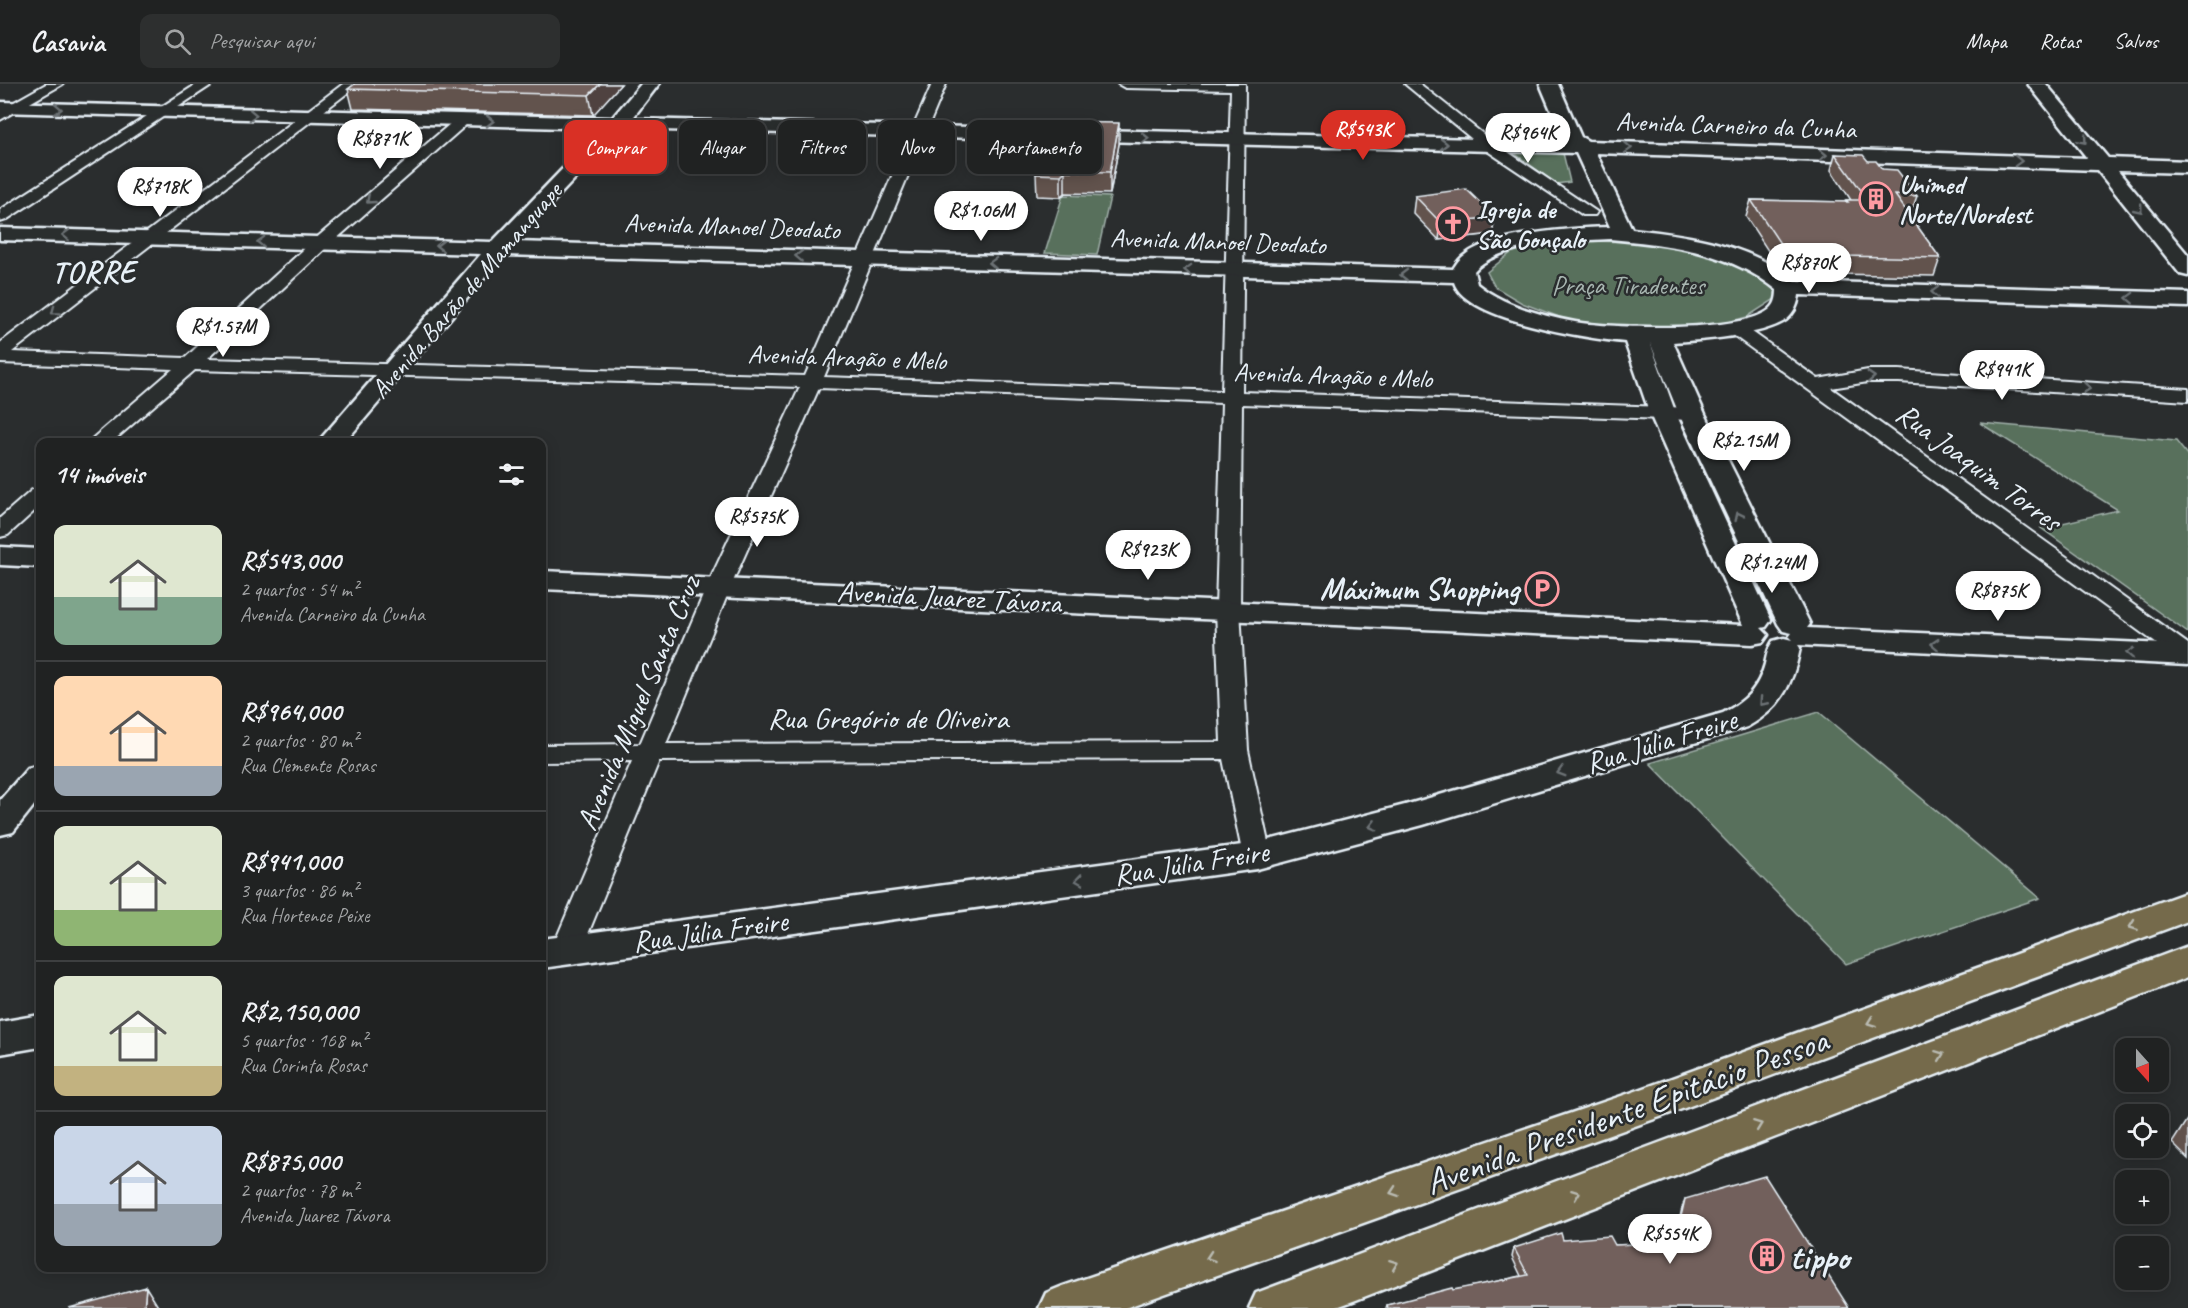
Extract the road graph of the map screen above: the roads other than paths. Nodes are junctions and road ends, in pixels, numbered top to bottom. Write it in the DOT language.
graph roads {
  1 [pos="56,84"];
  2 [pos="206,84"];
  3 [pos="352,84"];
  4 [pos="650,84"];
  5 [pos="939,84"];
  6 [pos="1125,84"];
  7 [pos="1412,84"];
  8 [pos="1550,84"];
  9 [pos="2037,84"];
  10 [pos="1237,85"];
  11 [pos="5,110"];
  12 [pos="163,112"];
  13 [pos="306,117"];
  14 [pos="462,120"];
  15 [pos="619,120"];
  16 [pos="924,120"];
  17 [pos="564,123"];
  18 [pos="667,125"];
  19 [pos="878,131"];
  20 [pos="955,133"];
  21 [pos="1238,140"];
  22 [pos="1575,144"];
  23 [pos="1488,145"];
  24 [pos="2102,163"];
  25 [pos="2188,167"];
  26 [pos="568,174"];
  27 [pos="900,174"];
  28 [pos="1589,212"];
  29 [pos="0,217"];
  30 [pos="1599,233"];
  31 [pos="0,234"];
  32 [pos="1624,234"];
  33 [pos="151,238"];
  34 [pos="320,244"];
  35 [pos="499,247"];
  36 [pos="863,258"];
  37 [pos="2188,269"];
  38 [pos="1234,271"];
  39 [pos="1463,276"];
  40 [pos="1789,288"];
  41 [pos="2188,300"];
  42 [pos="1735,328"];
  43 [pos="1647,336"];
  44 [pos="0,352"];
  45 [pos="0,357"];
  46 [pos="190,363"];
  47 [pos="394,371"];
  48 [pos="812,382"];
  49 [pos="1814,385"];
  50 [pos="2188,395"];
  51 [pos="1232,399"];
  52 [pos="1664,414"];
  53 [pos="1692,414"];
  54 [pos="105,438"];
  55 [pos="335,438"];
  56 [pos="36,498"];
  57 [pos="0,530"];
  58 [pos="0,556"];
  59 [pos="36,558"];
  60 [pos="546,580"];
  61 [pos="719,586"];
  62 [pos="1228,609"];
  63 [pos="1778,633"];
  64 [pos="2188,655"];
  65 [pos="1235,750"];
  66 [pos="650,752"];
  67 [pos="546,753"];
  68 [pos="36,781"];
  69 [pos="0,823"];
  70 [pos="1257,856"];
  71 [pos="2188,906"];
  72 [pos="554,953"];
  73 [pos="2188,961"];
  74 [pos="36,1032"];
  75 [pos="0,1038"];
  76 [pos="1344,1296"];
  77 [pos="1063,1308"];
  78 [pos="1273,1308"];
  1 -- 11 [label="street"];
  2 -- 12 [label="street"];
  3 -- 13 [label="street"];
  4 -- 15 [label="street, Avenida Barão de Mamanguape"];
  5 -- 16 [label="street, Avenida Miguel Santa Cruz"];
  6 -- 10 [label="street"];
  7 -- 23 [label="street"];
  8 -- 22 [label="street"];
  9 -- 24 [label="street, one-way"];
  10 -- 21 [label="street"];
  11 -- 12 [label="street, Avenida Carneiro da Cunha, one-way"];
  12 -- 13 [label="street, Avenida Carneiro da Cunha, one-way"];
  12 -- 29 [label="street"];
  13 -- 14 [label="street, Avenida Carneiro da Cunha"];
  13 -- 33 [label="street"];
  14 -- 17 [label="street, Avenida Carneiro da Cunha, one-way"];
  14 -- 34 [label="street, one-way"];
  18 -- 19 [label="street, Avenida Carneiro da Cunha"];
  20 -- 21 [label="street, Avenida Carneiro da Cunha, one-way"];
  21 -- 23 [label="street, Avenida Carneiro da Cunha, one-way"];
  21 -- 38 [label="street"];
  22 -- 23 [label="street, Avenida Carneiro da Cunha"];
  22 -- 24 [label="street, Avenida Carneiro da Cunha, one-way"];
  22 -- 28 [label="street"];
  22 -- 32 [label="street"];
  23 -- 28 [label="street"];
  24 -- 25 [label="street, Avenida Carneiro da Cunha"];
  24 -- 37 [label="street, one-way"];
  26 -- 35 [label="street, Avenida Barão de Mamanguape"];
  27 -- 36 [label="street, Avenida Miguel Santa Cruz"];
  28 -- 30 [label="street"];
  30 -- 32 [label="street"];
  30 -- 39 [label="street"];
  33 -- 31 [label="street, Avenida Manoel Deodato, one-way"];
  32 -- 40 [label="street"];
  34 -- 33 [label="street, Avenida Manoel Deodato, one-way"];
  33 -- 44 [label="street, one-way"];
  35 -- 34 [label="street, Avenida Manoel Deodato, one-way"];
  34 -- 46 [label="street"];
  36 -- 35 [label="street, Avenida Manoel Deodato, one-way"];
  35 -- 47 [label="street, Avenida Barão de Mamanguape"];
  38 -- 36 [label="street, Avenida Manoel Deodato, one-way"];
  36 -- 48 [label="street, Avenida Miguel Santa Cruz"];
  39 -- 38 [label="street, Avenida Manoel Deodato, one-way"];
  38 -- 51 [label="street"];
  39 -- 43 [label="street"];
  41 -- 40 [label="street, one-way"];
  40 -- 42 [label="street"];
  42 -- 43 [label="street"];
  42 -- 49 [label="street, Rua Joaquim Torres"];
  43 -- 52 [label="street"];
  43 -- 53 [label="street"];
  45 -- 46 [label="street, Avenida Aragão e Melo"];
  46 -- 47 [label="street, Avenida Aragão e Melo"];
  46 -- 54 [label="street"];
  47 -- 48 [label="street, Avenida Aragão e Melo"];
  47 -- 55 [label="street, Avenida Barão de Mamanguape"];
  48 -- 51 [label="street, Avenida Aragão e Melo"];
  48 -- 61 [label="street, Avenida Miguel Santa Cruz"];
  49 -- 50 [label="street, one-way"];
  49 -- 64 [label="street, Rua Joaquim Torres"];
  51 -- 52 [label="street, Avenida Aragão e Melo"];
  51 -- 62 [label="street"];
  52 -- 53 [label="street, Avenida Aragão e Melo"];
  52 -- 63 [label="street"];
  63 -- 53 [label="street, one-way"];
  56 -- 57 [label="street"];
  58 -- 59 [label="street"];
  60 -- 61 [label="street, Avenida Juarez Távora"];
  61 -- 62 [label="street, Avenida Juarez Távora"];
  61 -- 66 [label="street, Avenida Miguel Santa Cruz"];
  62 -- 63 [label="street, Avenida Juarez Távora"];
  62 -- 65 [label="street"];
  64 -- 63 [label="street, Avenida Juarez Távora, one-way"];
  63 -- 70 [label="street, Rua Júlia Freire, one-way"];
  65 -- 66 [label="street, Rua Gregório de Oliveira"];
  65 -- 70 [label="street"];
  66 -- 67 [label="street, Rua Gregório de Oliveira"];
  66 -- 72 [label="street, Avenida Miguel Santa Cruz"];
  68 -- 69 [label="street"];
  70 -- 72 [label="street, Rua Júlia Freire, one-way"];
  71 -- 77 [label="main road, Avenida Presidente Epitácio Pessoa, one-way"];
  76 -- 73 [label="main road, Avenida Presidente Epitácio Pessoa, one-way"];
  74 -- 75 [label="street"];
  76 -- 78 [label="main road, Avenida Presidente Epitácio Pessoa"];
}
